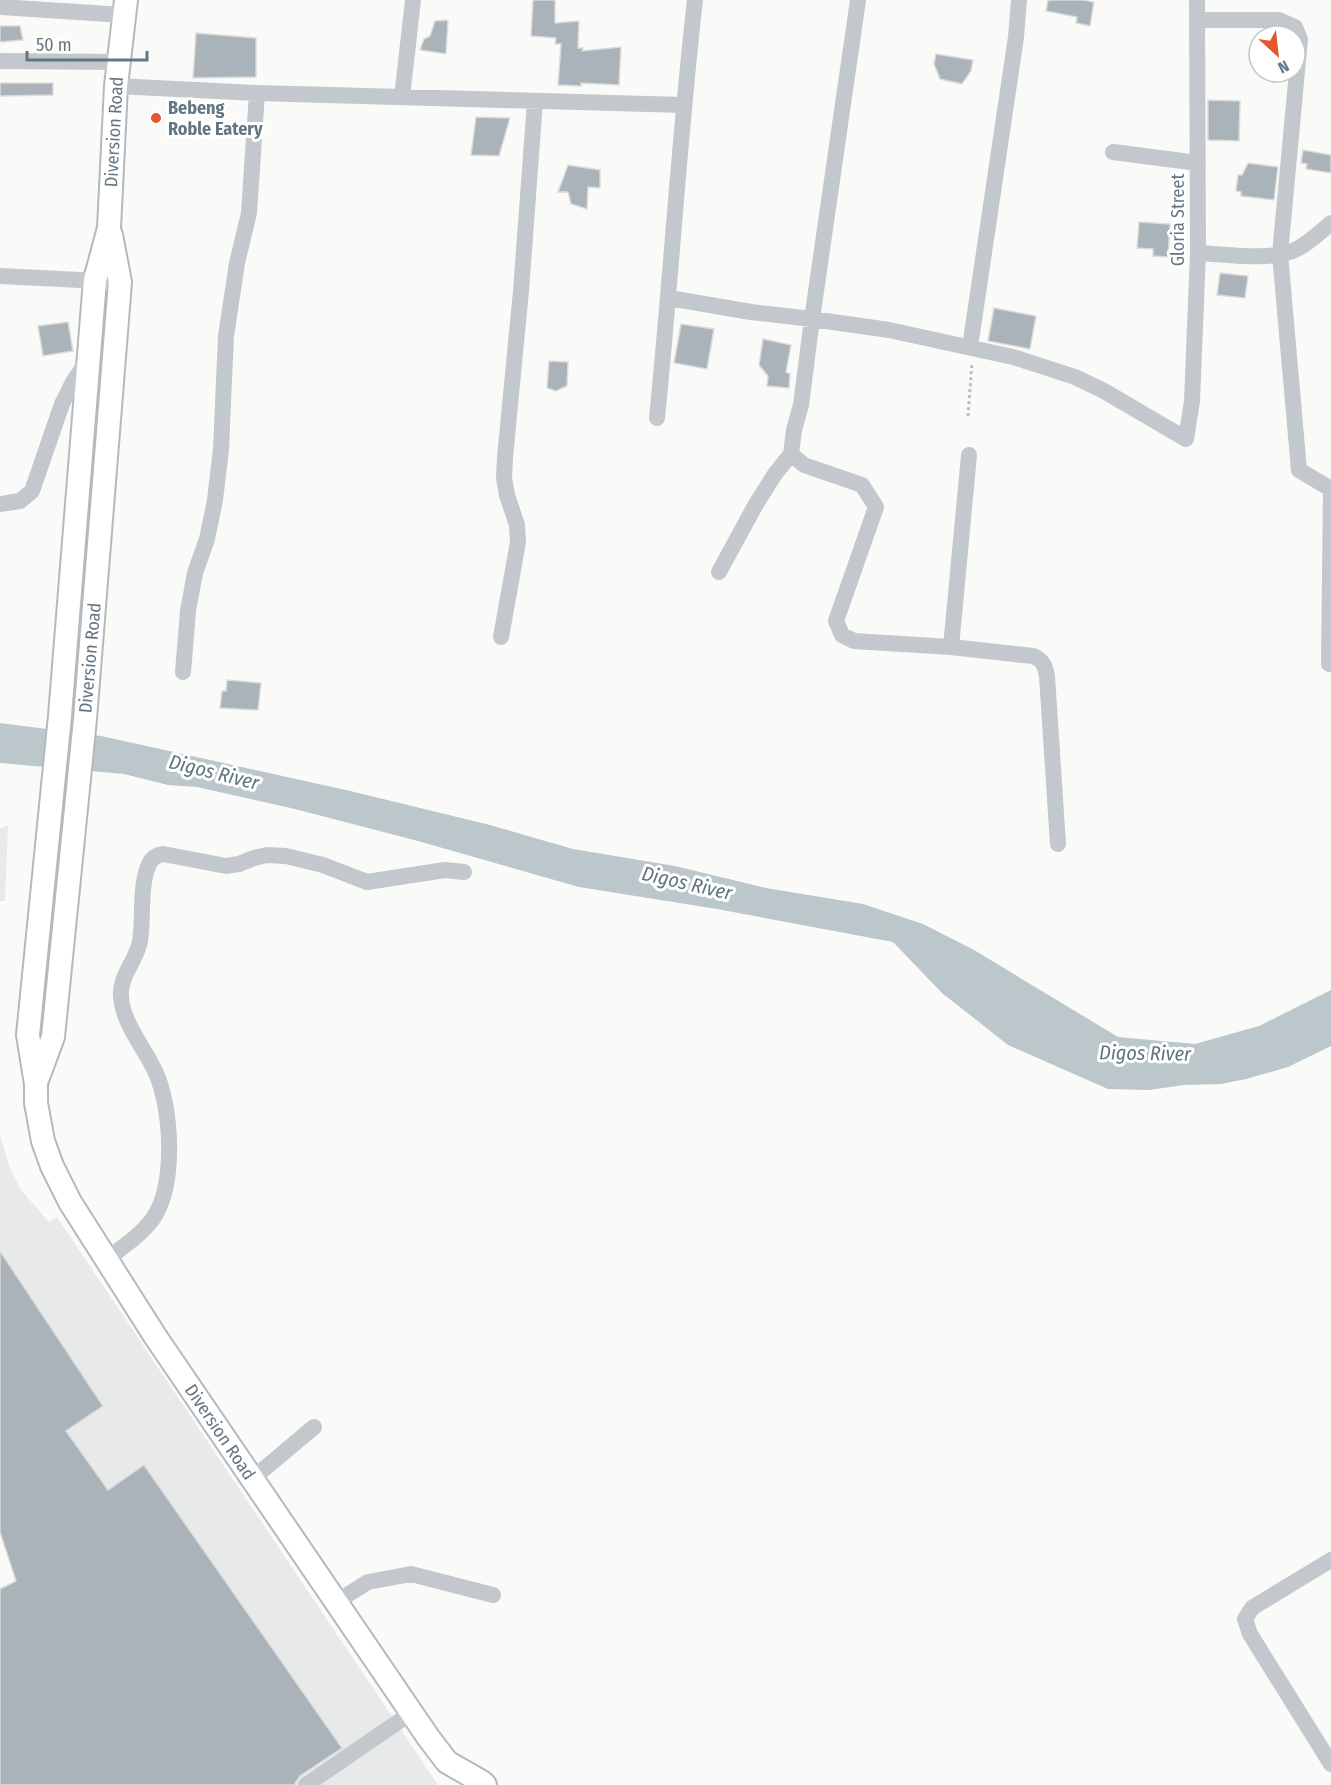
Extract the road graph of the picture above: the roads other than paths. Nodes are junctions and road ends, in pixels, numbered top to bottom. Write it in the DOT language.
graph roads {
  1 [pos="413,0"];
  2 [pos="695,0"];
  3 [pos="858,0"];
  4 [pos="1019,0"];
  5 [pos="1197,0"];
  6 [pos="0,7"];
  7 [pos="125,8"];
  8 [pos="1197,20"];
  9 [pos="0,61"];
  10 [pos="119,62"];
  11 [pos="116,86"];
  12 [pos="256,93"];
  13 [pos="402,97"];
  14 [pos="535,100"];
  15 [pos="683,105"];
  16 [pos="1113,152"];
  17 [pos="1198,163"];
  18 [pos="1331,223"];
  19 [pos="109,228"];
  20 [pos="1198,253"];
  21 [pos="1280,254"];
  22 [pos="0,276"];
  23 [pos="95,280"];
  24 [pos="120,282"];
  25 [pos="669,298"];
  26 [pos="812,319"];
  27 [pos="970,347"];
  28 [pos="88,359"];
  29 [pos="657,418"];
  30 [pos="790,454"];
  31 [pos="969,455"];
  32 [pos="1331,489"];
  33 [pos="0,504"];
  34 [pos="719,572"];
  35 [pos="501,637"];
  36 [pos="951,647"];
  37 [pos="1329,664"];
  38 [pos="183,672"];
  39 [pos="1058,844"];
  40 [pos="464,872"];
  41 [pos="36,1084"];
  42 [pos="106,1260"];
  43 [pos="314,1427"];
  44 [pos="252,1479"];
  45 [pos="1331,1560"];
  46 [pos="493,1595"];
  47 [pos="336,1602"];
  48 [pos="411,1713"];
  49 [pos="447,1762"];
  50 [pos="1331,1764"];
  51 [pos="306,1785"];
  52 [pos="451,1785"];
  53 [pos="485,1785"];
  1 -- 13 [label="street"];
  2 -- 15 [label="street"];
  3 -- 26 [label="street"];
  4 -- 27 [label="street"];
  5 -- 8 [label="street, Gloria Street"];
  6 -- 7 [label="street"];
  7 -- 10 [label="highway, Diversion Road"];
  8 -- 17 [label="street, Gloria Street"];
  8 -- 21 [label="street"];
  9 -- 10 [label="street"];
  10 -- 11 [label="highway, Diversion Road"];
  11 -- 12 [label="street"];
  11 -- 19 [label="highway, Diversion Road"];
  12 -- 13 [label="street"];
  12 -- 38 [label="street"];
  13 -- 14 [label="street"];
  14 -- 15 [label="street"];
  14 -- 35 [label="street"];
  15 -- 25 [label="street"];
  16 -- 17 [label="street"];
  17 -- 20 [label="street, Gloria Street"];
  18 -- 21 [label="street"];
  19 -- 23 [label="highway, Diversion Road"];
  19 -- 24 [label="highway, Diversion Road"];
  20 -- 21 [label="street"];
  20 -- 27 [label="street, Gloria Street"];
  21 -- 32 [label="street"];
  22 -- 23 [label="street"];
  23 -- 24 [label="street"];
  23 -- 28 [label="highway, Diversion Road"];
  24 -- 41 [label="highway, Diversion Road"];
  25 -- 26 [label="street"];
  25 -- 29 [label="street"];
  26 -- 27 [label="street"];
  26 -- 30 [label="street"];
  28 -- 33 [label="street"];
  28 -- 41 [label="highway, Diversion Road"];
  30 -- 34 [label="street"];
  30 -- 36 [label="street"];
  31 -- 36 [label="street"];
  32 -- 37 [label="street"];
  36 -- 39 [label="street"];
  40 -- 42 [label="street"];
  41 -- 42 [label="highway, Diversion Road"];
  42 -- 44 [label="highway, Diversion Road"];
  43 -- 44 [label="street"];
  44 -- 47 [label="highway, Diversion Road"];
  45 -- 50 [label="street"];
  46 -- 47 [label="street"];
  47 -- 48 [label="highway, Diversion Road"];
  48 -- 49 [label="highway, Diversion Road"];
  48 -- 51 [label="street"];
  49 -- 52 [label="highway, Diversion Road"];
  49 -- 53 [label="highway, Diversion Road"];
}
